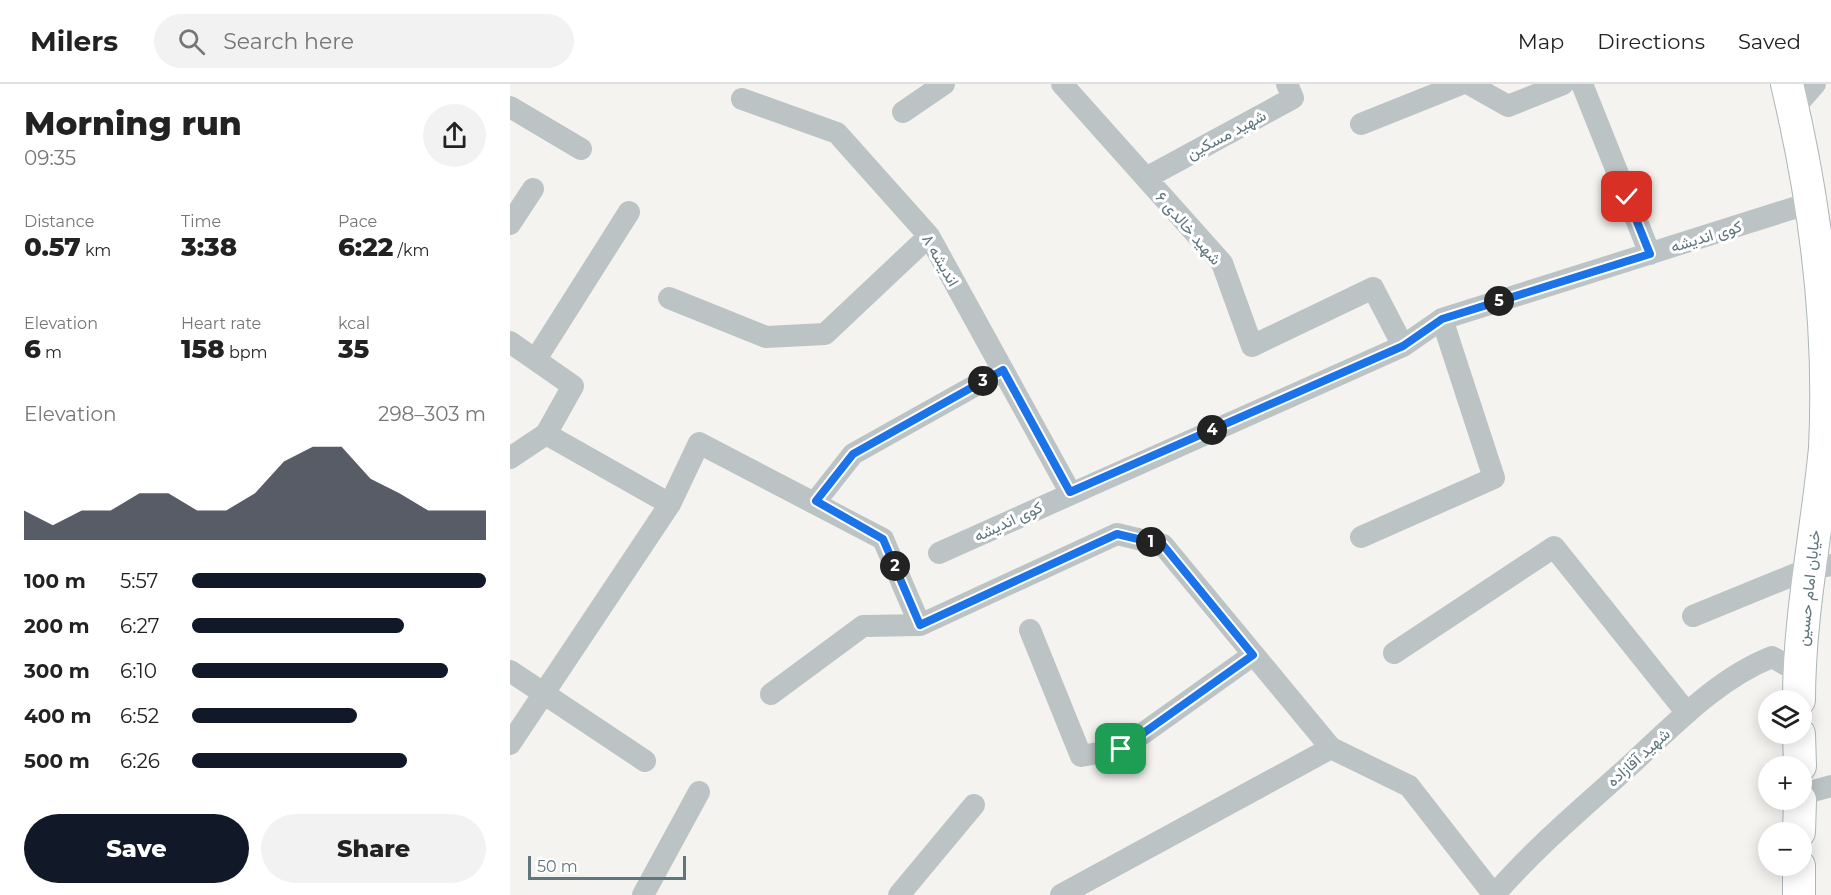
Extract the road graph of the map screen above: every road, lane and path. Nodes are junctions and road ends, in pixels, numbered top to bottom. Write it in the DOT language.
graph roads {
  1 [pos="944,84"];
  2 [pos="1062,84"];
  3 [pos="1287,84"];
  4 [pos="1461,84"];
  5 [pos="1469,84"];
  6 [pos="1563,84"];
  7 [pos="1582,84"];
  8 [pos="1815,84"];
  9 [pos="1790,96"];
  10 [pos="742,99"];
  11 [pos="510,107"];
  12 [pos="903,112"];
  13 [pos="1361,124"];
  14 [pos="580,149"];
  15 [pos="1146,178"];
  16 [pos="533,189"];
  17 [pos="1813,202"];
  18 [pos="629,212"];
  19 [pos="510,224"];
  20 [pos="929,236"];
  21 [pos="1650,254"];
  22 [pos="669,298"];
  23 [pos="1442,319"];
  24 [pos="510,342"];
  25 [pos="1403,346"];
  26 [pos="536,359"];
  27 [pos="1003,370"];
  28 [pos="546,434"];
  29 [pos="1828,444"];
  30 [pos="510,459"];
  31 [pos="1070,492"];
  32 [pos="816,501"];
  33 [pos="670,504"];
  34 [pos="1361,537"];
  35 [pos="939,553"];
  36 [pos="1820,567"];
  37 [pos="1693,616"];
  38 [pos="920,625"];
  39 [pos="1030,630"];
  40 [pos="1394,653"];
  41 [pos="1253,655"];
  42 [pos="510,671"];
  43 [pos="1799,686"];
  44 [pos="546,694"];
  45 [pos="771,694"];
  46 [pos="1687,713"];
  47 [pos="510,744"];
  48 [pos="1331,748"];
  49 [pos="645,761"];
  50 [pos="1831,786"];
  51 [pos="1812,791"];
  52 [pos="699,792"];
  53 [pos="974,806"];
  54 [pos="1799,876"];
  55 [pos="643,895"];
  56 [pos="899,895"];
  57 [pos="1061,895"];
  58 [pos="1494,895"];
  59 [pos="1799,895"];
  1 -- 12 [label="street"];
  2 -- 15 [label="street, شهید خالدی ۶"];
  3 -- 15 [label="street, شهید مسکین"];
  4 -- 13 [label="street"];
  5 -- 6 [label="street"];
  7 -- 21 [label="street"];
  8 -- 9 [label="street"];
  9 -- 17 [label="street, خیابان امام حسین"];
  10 -- 20 [label="street, اندیشه ۸"];
  11 -- 14 [label="street"];
  15 -- 25 [label="street, شهید خالدی ۶"];
  16 -- 19 [label="street"];
  17 -- 21 [label="street, کوی اندیشه"];
  17 -- 29 [label="street, خیابان امام حسین"];
  18 -- 26 [label="street"];
  20 -- 22 [label="street"];
  20 -- 27 [label="street, اندیشه ۸"];
  21 -- 23 [label="street, کوی اندیشه"];
  23 -- 25 [label="street, کوی اندیشه"];
  23 -- 34 [label="street"];
  24 -- 26 [label="street"];
  25 -- 31 [label="street, کوی اندیشه"];
  26 -- 28 [label="street"];
  27 -- 31 [label="street, اندیشه ۸"];
  27 -- 32 [label="street"];
  28 -- 30 [label="street"];
  28 -- 33 [label="street"];
  29 -- 36 [label="street, خیابان امام حسین"];
  31 -- 35 [label="street, کوی اندیشه"];
  32 -- 33 [label="street"];
  32 -- 38 [label="street"];
  33 -- 44 [label="street"];
  36 -- 37 [label="street"];
  36 -- 43 [label="street, خیابان امام حسین"];
  38 -- 41 [label="street"];
  38 -- 45 [label="street"];
  39 -- 41 [label="street"];
  40 -- 46 [label="street"];
  41 -- 48 [label="street"];
  42 -- 44 [label="street"];
  43 -- 46 [label="street, شهید آقازاده"];
  44 -- 47 [label="street"];
  44 -- 49 [label="street"];
  46 -- 58 [label="street, شهید آقازاده"];
  48 -- 57 [label="street"];
  48 -- 58 [label="street"];
  50 -- 51 [label="street"];
  52 -- 55 [label="street"];
  53 -- 56 [label="street"];
  54 -- 59 [label="street"];
}
